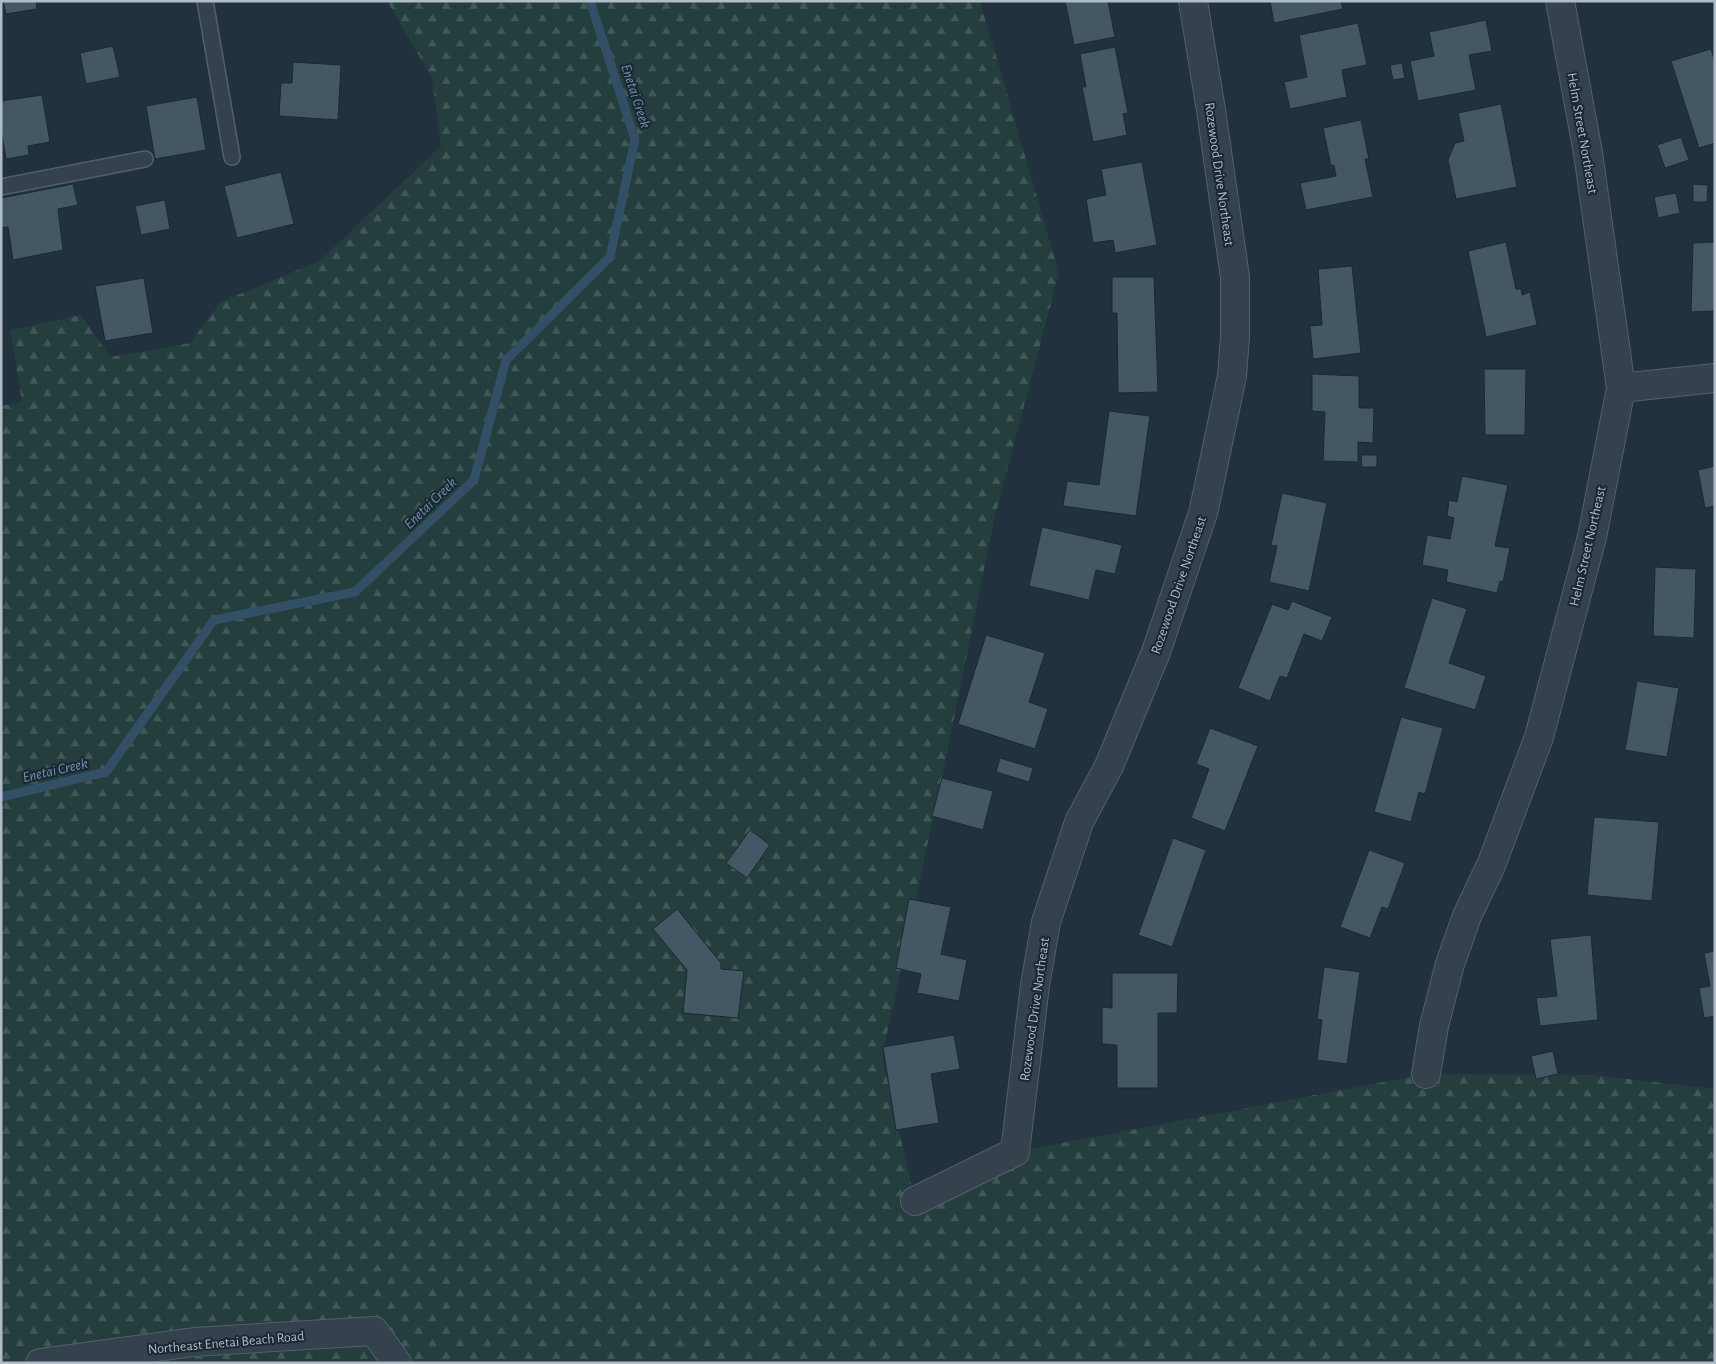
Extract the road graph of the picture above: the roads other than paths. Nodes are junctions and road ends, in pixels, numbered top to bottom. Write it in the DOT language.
graph roads {
  1 [pos="205,1"];
  2 [pos="1193,1"];
  3 [pos="1560,1"];
  4 [pos="232,157"];
  5 [pos="145,159"];
  6 [pos="1,187"];
  7 [pos="1715,378"];
  8 [pos="1622,388"];
  9 [pos="1426,1074"];
  10 [pos="915,1200"];
  11 [pos="40,1363"];
  12 [pos="398,1363"];
  1 -- 4 [label="lane"];
  2 -- 10 [label="street, Rozewood Drive Northeast"];
  3 -- 8 [label="street, Helm Street Northeast"];
  5 -- 6 [label="lane"];
  7 -- 8 [label="street"];
  8 -- 9 [label="street, Helm Street Northeast"];
  11 -- 12 [label="street, Northeast Enetai Beach Road"];
}
